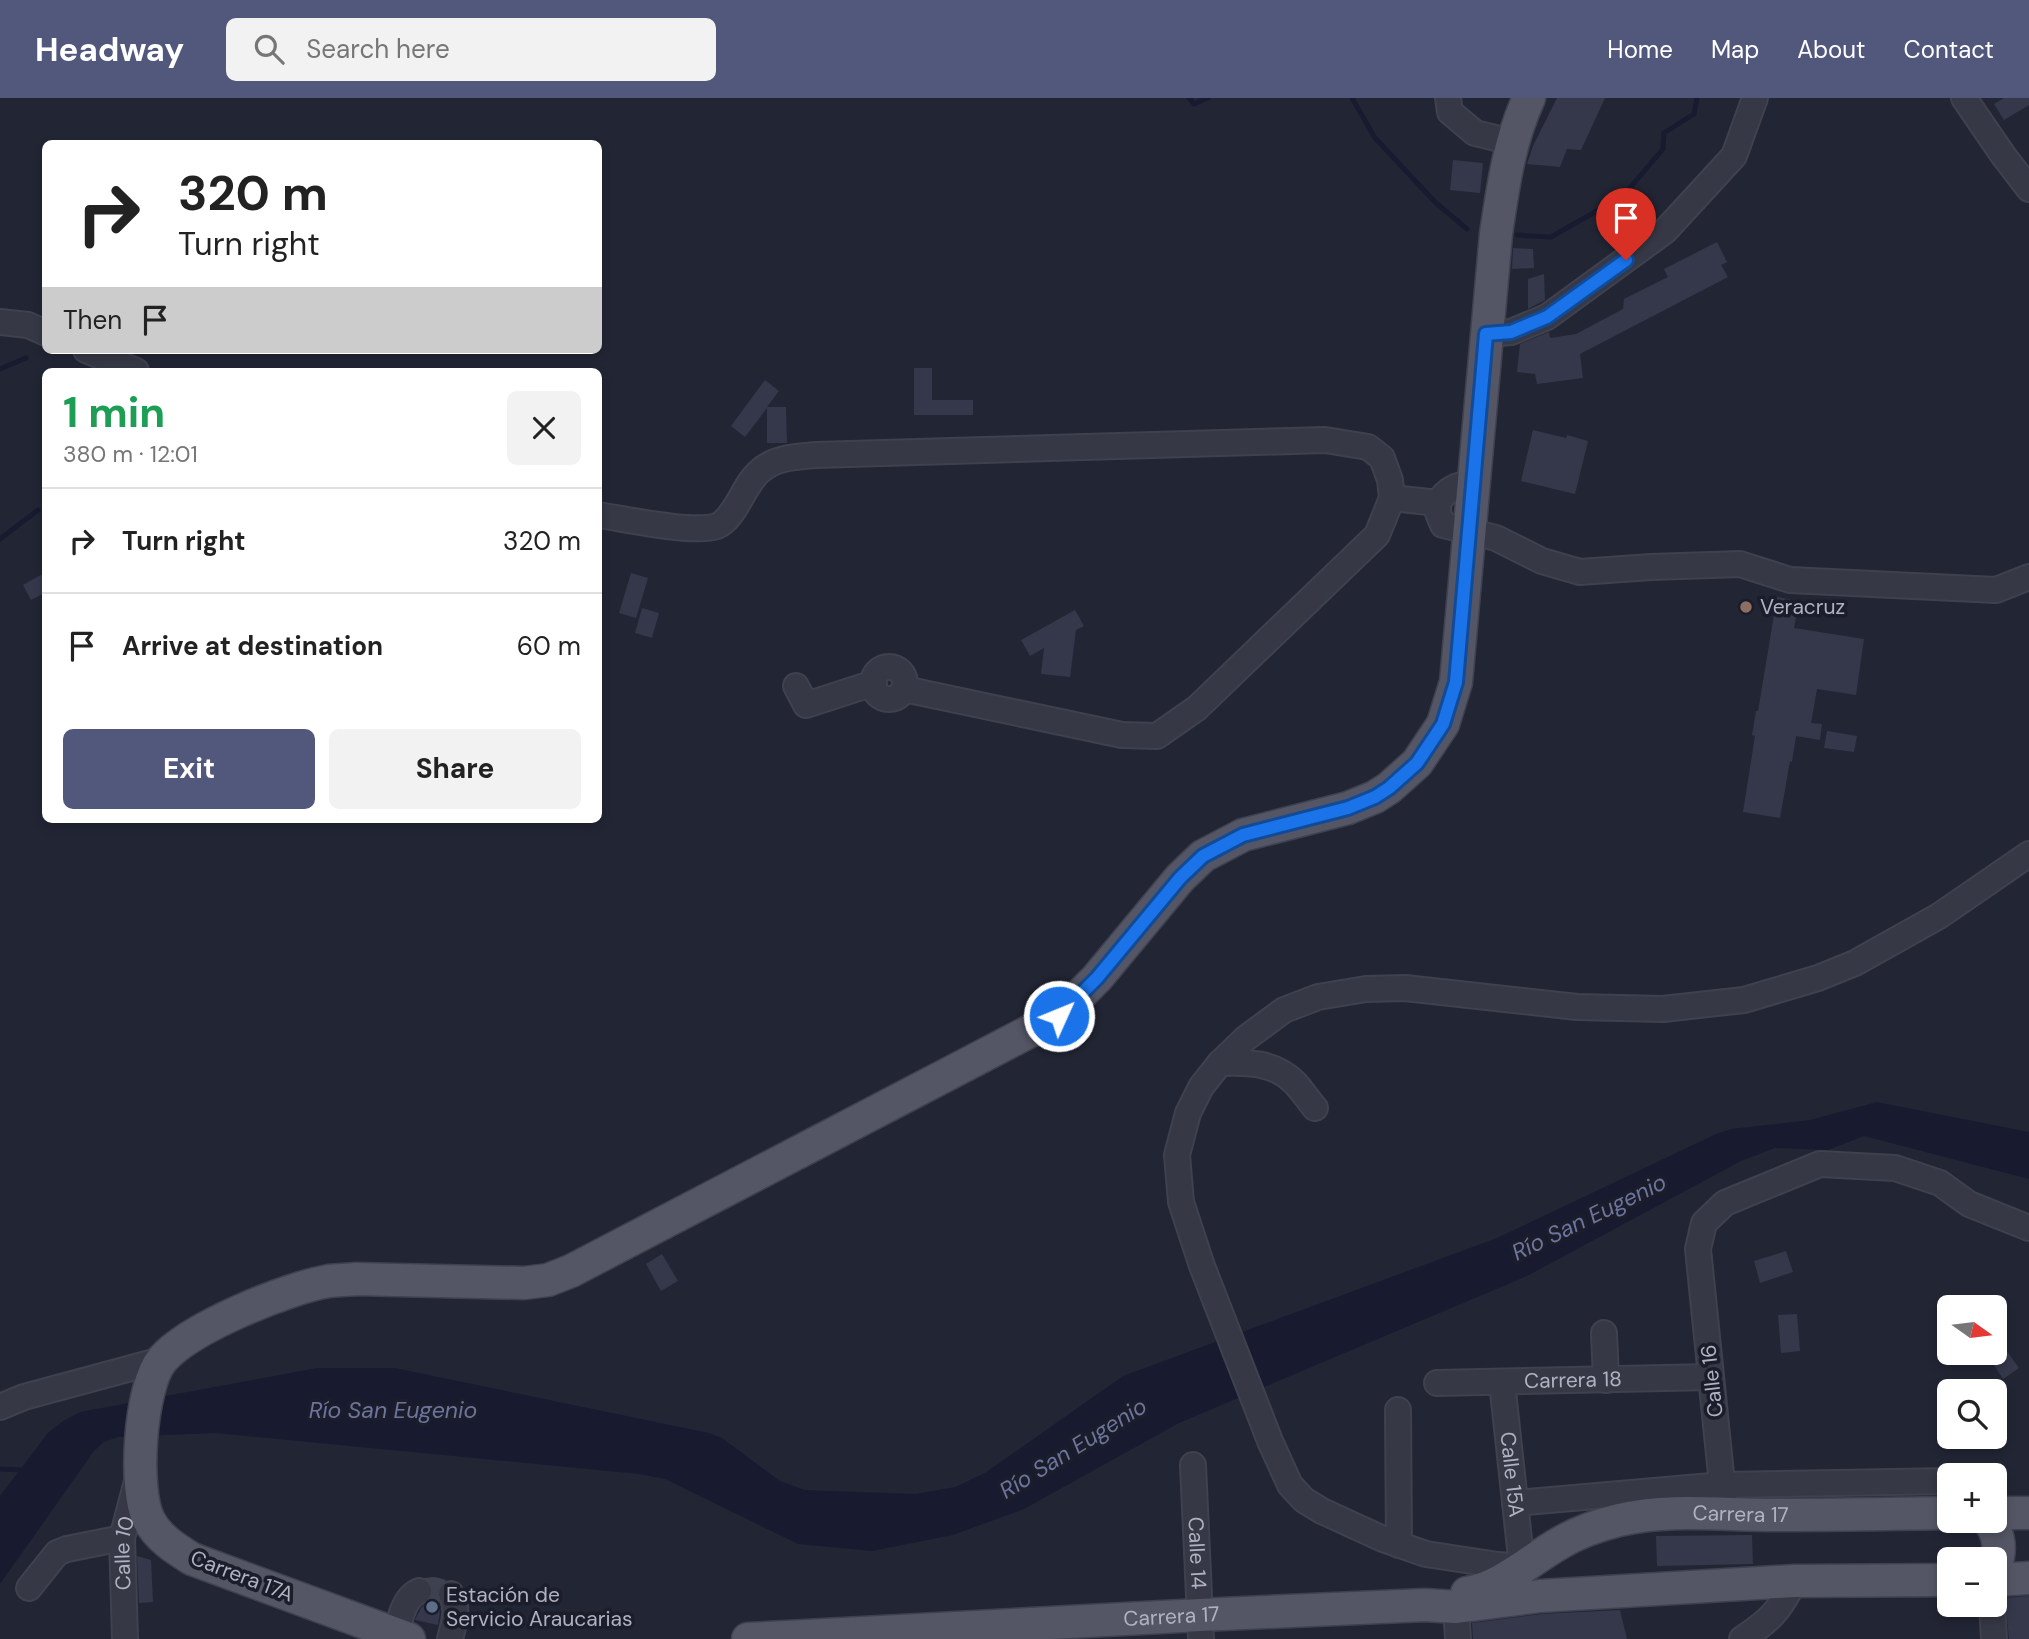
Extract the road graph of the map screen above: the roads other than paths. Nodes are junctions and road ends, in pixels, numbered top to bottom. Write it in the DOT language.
graph roads {
  1 [pos="1448,98"];
  2 [pos="1529,98"];
  3 [pos="1755,98"];
  4 [pos="1964,98"];
  5 [pos="1512,142"];
  6 [pos="2029,189"];
  7 [pos="0,322"];
  8 [pos="42,331"];
  9 [pos="1486,334"];
  10 [pos="96,354"];
  11 [pos="129,368"];
  12 [pos="1474,482"];
  13 [pos="1392,498"];
  14 [pos="1438,503"];
  15 [pos="602,516"];
  16 [pos="1469,532"];
  17 [pos="2029,577"];
  18 [pos="796,686"];
  19 [pos="2029,855"];
  20 [pos="1220,1063"];
  21 [pos="1315,1108"];
  22 [pos="2029,1228"];
  23 [pos="1604,1333"];
  24 [pos="155,1373"];
  25 [pos="1711,1377"];
  26 [pos="1606,1380"];
  27 [pos="1502,1382"];
  28 [pos="1437,1383"];
  29 [pos="0,1407"];
  30 [pos="1398,1410"];
  31 [pos="140,1462"];
  32 [pos="1193,1465"];
  33 [pos="1937,1482"];
  34 [pos="1724,1499"];
  35 [pos="1515,1503"];
  36 [pos="1937,1513"];
  37 [pos="2007,1513"];
  38 [pos="2029,1513"];
  39 [pos="122,1538"];
  40 [pos="1399,1545"];
  41 [pos="1522,1567"];
  42 [pos="2029,1578"];
  43 [pos="2007,1579"];
  44 [pos="1937,1580"];
  45 [pos="1794,1581"];
  46 [pos="29,1588"];
  47 [pos="1650,1590"];
  48 [pos="419,1591"];
  49 [pos="451,1594"];
  50 [pos="1440,1606"];
  51 [pos="1993,1617"];
  52 [pos="1200,1627"];
  53 [pos="926,1635"];
  54 [pos="401,1637"];
  55 [pos="125,1639"];
  56 [pos="450,1639"];
  57 [pos="748,1639"];
  58 [pos="1458,1639"];
  59 [pos="1742,1639"];
  60 [pos="1994,1639"];
  1 -- 5 [label="street"];
  2 -- 5 [label="main road"];
  3 -- 9 [label="street"];
  4 -- 6 [label="street"];
  5 -- 9 [label="main road"];
  7 -- 8 [label="street"];
  9 -- 12 [label="main road"];
  10 -- 11 [label="street"];
  12 -- 14 [label="street"];
  12 -- 16 [label="main road"];
  13 -- 14 [label="street"];
  13 -- 15 [label="street"];
  13 -- 18 [label="street"];
  14 -- 16 [label="street"];
  16 -- 17 [label="street"];
  16 -- 24 [label="main road"];
  19 -- 20 [label="street"];
  20 -- 21 [label="street"];
  20 -- 40 [label="street"];
  22 -- 25 [label="street, Calle 16"];
  23 -- 26 [label="street"];
  24 -- 29 [label="street"];
  24 -- 31 [label="main road, Carrera 17A"];
  25 -- 26 [label="street, Carrera 18"];
  25 -- 34 [label="street, Calle 16"];
  26 -- 27 [label="street, Carrera 18"];
  27 -- 28 [label="street, Carrera 18"];
  27 -- 35 [label="street, Calle 15A"];
  30 -- 40 [label="street"];
  31 -- 39 [label="street, Calle 10"];
  31 -- 54 [label="main road, Carrera 17A"];
  32 -- 52 [label="street, Calle 14"];
  33 -- 34 [label="street"];
  34 -- 35 [label="street"];
  34 -- 36 [label="main road, Carrera 17"];
  34 -- 41 [label="main road, Carrera 17"];
  35 -- 41 [label="street, Calle 15A"];
  37 -- 38 [label="main road"];
  39 -- 46 [label="street"];
  39 -- 55 [label="street, Calle 10"];
  40 -- 41 [label="street"];
  41 -- 47 [label="main road"];
  41 -- 50 [label="main road, Carrera 17"];
  42 -- 43 [label="main road"];
  44 -- 45 [label="main road, Carrera 17"];
  45 -- 47 [label="main road, Carrera 17"];
  45 -- 59 [label="street"];
  47 -- 50 [label="main road, Carrera 17"];
  48 -- 54 [label="street"];
  49 -- 56 [label="street"];
  50 -- 52 [label="main road, Carrera 17"];
  50 -- 58 [label="street"];
  51 -- 60 [label="street"];
  52 -- 53 [label="main road, Carrera 17"];
  53 -- 57 [label="main road, Carrera 17"];
}
